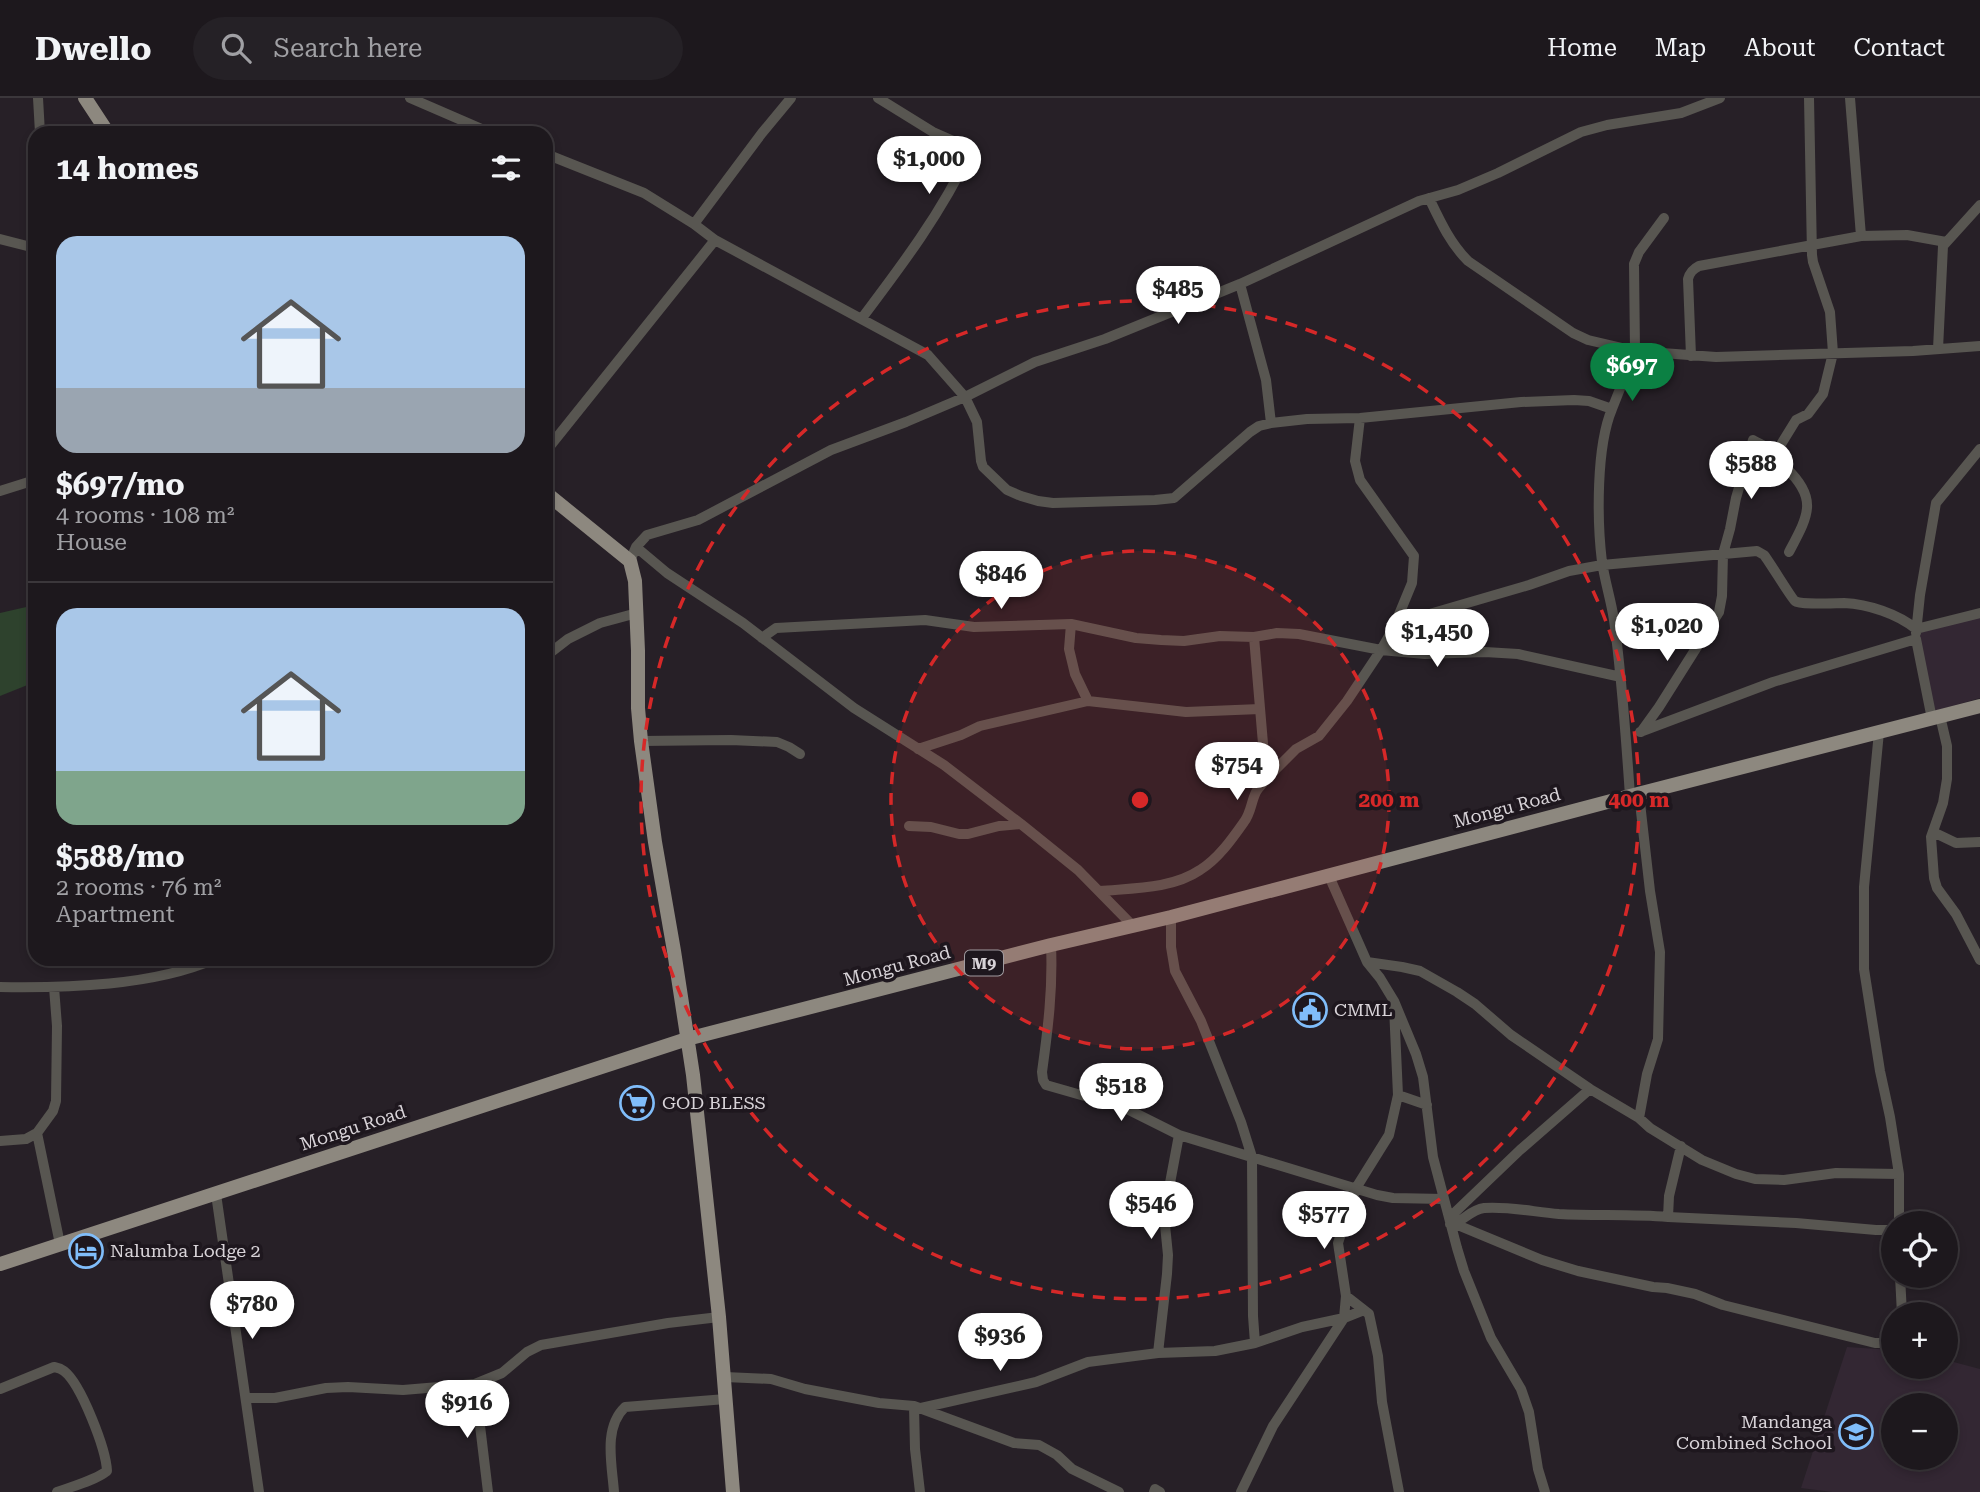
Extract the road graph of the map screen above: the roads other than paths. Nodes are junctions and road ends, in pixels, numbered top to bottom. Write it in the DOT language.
graph roads {
  1 [pos="38,98"];
  2 [pos="85,98"];
  3 [pos="410,98"];
  4 [pos="791,98"];
  5 [pos="878,98"];
  6 [pos="1720,98"];
  7 [pos="1810,98"];
  8 [pos="1850,98"];
  9 [pos="40,126"];
  10 [pos="103,126"];
  11 [pos="475,126"];
  12 [pos="553,157"];
  13 [pos="1429,198"];
  14 [pos="1980,205"];
  15 [pos="1664,218"];
  16 [pos="694,224"];
  17 [pos="1861,236"];
  18 [pos="0,239"];
  19 [pos="715,240"];
  20 [pos="1946,242"];
  21 [pos="28,245"];
  22 [pos="1812,245"];
  23 [pos="1240,284"];
  24 [pos="862,318"];
  25 [pos="1980,346"];
  26 [pos="1938,349"];
  27 [pos="1635,351"];
  28 [pos="1833,353"];
  29 [pos="1691,356"];
  30 [pos="965,397"];
  31 [pos="1612,409"];
  32 [pos="1360,418"];
  33 [pos="1271,423"];
  34 [pos="553,442"];
  35 [pos="1980,449"];
  36 [pos="1778,455"];
  37 [pos="28,482"];
  38 [pos="0,491"];
  39 [pos="553,498"];
  40 [pos="1789,552"];
  41 [pos="633,554"];
  42 [pos="1723,554"];
  43 [pos="1602,565"];
  44 [pos="637,613"];
  45 [pos="1980,613"];
  46 [pos="1071,624"];
  47 [pos="1393,629"];
  48 [pos="1916,634"];
  49 [pos="1254,637"];
  50 [pos="762,638"];
  51 [pos="1381,650"];
  52 [pos="553,651"];
  53 [pos="1621,677"];
  54 [pos="1088,701"];
  55 [pos="1980,706"];
  56 [pos="1260,709"];
  57 [pos="1936,718"];
  58 [pos="1641,732"];
  59 [pos="1879,732"];
  60 [pos="641,741"];
  61 [pos="1626,741"];
  62 [pos="918,749"];
  63 [pos="800,754"];
  64 [pos="1266,779"];
  65 [pos="1634,795"];
  66 [pos="1021,824"];
  67 [pos="909,825"];
  68 [pos="1933,832"];
  69 [pos="1980,842"];
  70 [pos="1329,876"];
  71 [pos="1100,891"];
  72 [pos="1171,917"];
  73 [pos="1133,926"];
  74 [pos="1051,945"];
  75 [pos="1977,946"];
  76 [pos="1980,960"];
  77 [pos="1367,962"];
  78 [pos="192,966"];
  79 [pos="0,987"];
  80 [pos="54,987"];
  81 [pos="1394,1001"];
  82 [pos="687,1040"];
  83 [pos="1590,1089"];
  84 [pos="1398,1095"];
  85 [pos="1427,1105"];
  86 [pos="1639,1118"];
  87 [pos="37,1133"];
  88 [pos="1179,1135"];
  89 [pos="0,1141"];
  90 [pos="1681,1146"];
  91 [pos="1252,1157"];
  92 [pos="1899,1174"];
  93 [pos="1356,1188"];
  94 [pos="216,1194"];
  95 [pos="1444,1199"];
  96 [pos="1899,1211"];
  97 [pos="1668,1217"];
  98 [pos="1452,1222"];
  99 [pos="1881,1230"];
  100 [pos="60,1244"];
  101 [pos="0,1264"];
  102 [pos="1346,1296"];
  103 [pos="1364,1310"];
  104 [pos="719,1317"];
  105 [pos="1345,1318"];
  106 [pos="1255,1343"];
  107 [pos="1881,1343"];
  108 [pos="1158,1353"];
  109 [pos="725,1377"];
  110 [pos="475,1384"];
  111 [pos="0,1389"];
  112 [pos="246,1398"];
  113 [pos="726,1399"];
  114 [pos="917,1407"];
  115 [pos="57,1492"];
  116 [pos="259,1492"];
  117 [pos="488,1492"];
  118 [pos="614,1492"];
  119 [pos="733,1492"];
  120 [pos="920,1492"];
  121 [pos="1119,1492"];
  122 [pos="1154,1492"];
  123 [pos="1160,1492"];
  124 [pos="1241,1492"];
  125 [pos="1399,1492"];
  126 [pos="1545,1492"];
  1 -- 9 [label="street"];
  2 -- 10 [label="main road"];
  3 -- 11 [label="street"];
  4 -- 16 [label="street"];
  5 -- 24 [label="street"];
  6 -- 13 [label="street"];
  7 -- 22 [label="street"];
  8 -- 17 [label="street"];
  12 -- 16 [label="street"];
  13 -- 23 [label="street"];
  13 -- 27 [label="street"];
  14 -- 20 [label="street"];
  15 -- 27 [label="street"];
  16 -- 19 [label="street"];
  17 -- 20 [label="street"];
  17 -- 22 [label="street"];
  18 -- 21 [label="street"];
  19 -- 24 [label="street"];
  19 -- 34 [label="street"];
  20 -- 26 [label="street"];
  22 -- 28 [label="street"];
  22 -- 29 [label="street"];
  23 -- 30 [label="street"];
  23 -- 33 [label="street"];
  24 -- 30 [label="street"];
  25 -- 26 [label="street"];
  26 -- 28 [label="street"];
  27 -- 29 [label="street"];
  27 -- 31 [label="street"];
  28 -- 29 [label="street"];
  28 -- 36 [label="street"];
  30 -- 33 [label="street"];
  30 -- 41 [label="street"];
  31 -- 32 [label="street"];
  31 -- 43 [label="street"];
  32 -- 33 [label="street"];
  32 -- 47 [label="street"];
  35 -- 48 [label="street"];
  36 -- 40 [label="street"];
  36 -- 42 [label="street"];
  37 -- 38 [label="street"];
  39 -- 41 [label="main road"];
  41 -- 44 [label="main road"];
  41 -- 50 [label="street"];
  42 -- 43 [label="street"];
  42 -- 48 [label="street"];
  42 -- 58 [label="street"];
  43 -- 47 [label="street"];
  43 -- 53 [label="street"];
  44 -- 52 [label="street"];
  44 -- 60 [label="main road"];
  45 -- 48 [label="street"];
  46 -- 49 [label="street"];
  46 -- 50 [label="street"];
  46 -- 54 [label="street"];
  47 -- 51 [label="street"];
  48 -- 57 [label="street"];
  48 -- 58 [label="street"];
  49 -- 51 [label="street"];
  49 -- 56 [label="street"];
  50 -- 62 [label="street"];
  51 -- 53 [label="street"];
  51 -- 64 [label="street"];
  53 -- 61 [label="street"];
  54 -- 56 [label="street"];
  54 -- 62 [label="street"];
  55 -- 57 [label="main road, Mongu Road / M9"];
  56 -- 64 [label="street"];
  57 -- 59 [label="main road, Mongu Road / M9"];
  57 -- 68 [label="street"];
  58 -- 61 [label="street"];
  59 -- 65 [label="main road, Mongu Road / M9"];
  59 -- 92 [label="street"];
  60 -- 63 [label="street"];
  60 -- 82 [label="main road"];
  61 -- 65 [label="street"];
  62 -- 66 [label="street"];
  64 -- 71 [label="street"];
  65 -- 70 [label="main road, Mongu Road / M9"];
  65 -- 86 [label="street"];
  66 -- 67 [label="street"];
  66 -- 71 [label="street"];
  68 -- 69 [label="street"];
  68 -- 75 [label="street"];
  70 -- 72 [label="main road, Mongu Road / M9"];
  70 -- 77 [label="street"];
  71 -- 73 [label="street"];
  72 -- 73 [label="main road, Mongu Road / M9"];
  72 -- 91 [label="street"];
  73 -- 74 [label="main road, Mongu Road / M9"];
  74 -- 82 [label="main road, Mongu Road / M9"];
  74 -- 88 [label="street"];
  75 -- 76 [label="street"];
  77 -- 81 [label="street"];
  77 -- 83 [label="street"];
  78 -- 80 [label="street"];
  79 -- 80 [label="street"];
  80 -- 87 [label="street"];
  81 -- 84 [label="street"];
  81 -- 85 [label="street"];
  82 -- 94 [label="main road, Mongu Road / M9"];
  82 -- 104 [label="main road"];
  83 -- 86 [label="street"];
  83 -- 98 [label="street"];
  84 -- 85 [label="street"];
  84 -- 93 [label="street"];
  85 -- 95 [label="street"];
  86 -- 90 [label="street"];
  87 -- 89 [label="street"];
  87 -- 100 [label="street"];
  88 -- 91 [label="street"];
  88 -- 108 [label="street"];
  90 -- 92 [label="street"];
  90 -- 97 [label="street"];
  91 -- 93 [label="street"];
  91 -- 106 [label="street"];
  92 -- 96 [label="street"];
  93 -- 95 [label="street"];
  93 -- 102 [label="street"];
  94 -- 100 [label="main road, Mongu Road / M9"];
  94 -- 112 [label="street"];
  95 -- 98 [label="street"];
  97 -- 98 [label="street"];
  97 -- 99 [label="street"];
  98 -- 107 [label="street"];
  98 -- 126 [label="street"];
  100 -- 101 [label="main road, Mongu Road / M9"];
  102 -- 103 [label="street"];
  102 -- 105 [label="street"];
  103 -- 105 [label="street"];
  103 -- 125 [label="street"];
  104 -- 109 [label="main road"];
  104 -- 110 [label="street"];
  105 -- 106 [label="street"];
  105 -- 124 [label="street"];
  106 -- 108 [label="street"];
  108 -- 114 [label="street"];
  109 -- 113 [label="main road"];
  109 -- 114 [label="street"];
  110 -- 112 [label="street"];
  110 -- 117 [label="street"];
  111 -- 115 [label="street"];
  112 -- 116 [label="street"];
  113 -- 118 [label="street"];
  113 -- 119 [label="main road"];
  114 -- 120 [label="street"];
  114 -- 121 [label="street"];
  122 -- 123 [label="street"];
}
